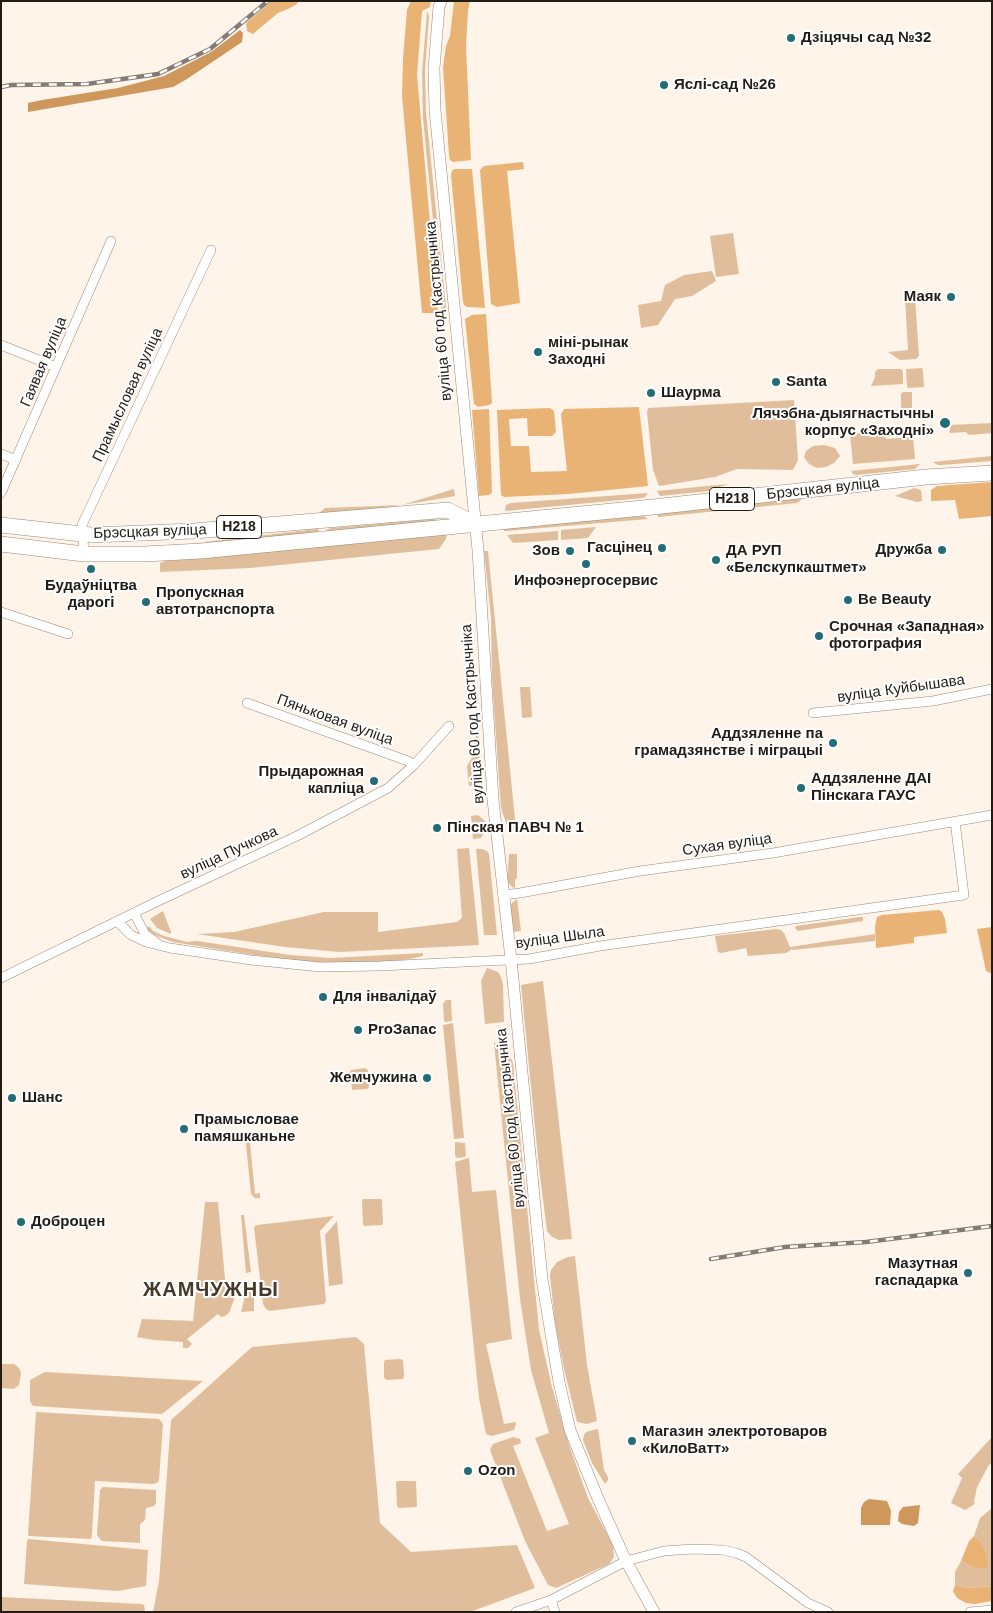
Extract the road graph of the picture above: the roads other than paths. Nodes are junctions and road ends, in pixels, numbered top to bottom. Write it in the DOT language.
graph roads {
  1 [pos="440,1"];
  2 [pos="111,241"];
  3 [pos="211,250"];
  4 [pos="1,345"];
  5 [pos="56,367"];
  6 [pos="1,454"];
  7 [pos="16,460"];
  8 [pos="992,473"];
  9 [pos="1,493"];
  10 [pos="475,524"];
  11 [pos="1,525"];
  12 [pos="83,534"];
  13 [pos="1,544"];
  14 [pos="84,554"];
  15 [pos="1,612"];
  16 [pos="68,634"];
  17 [pos="992,689"];
  18 [pos="247,703"];
  19 [pos="813,713"];
  20 [pos="449,726"];
  21 [pos="414,765"];
  22 [pos="992,815"];
  23 [pos="955,821"];
  24 [pos="503,895"];
  25 [pos="134,913"];
  26 [pos="117,921"];
  27 [pos="159,945"];
  28 [pos="510,959"];
  29 [pos="1,978"];
  30 [pos="626,1561"];
  31 [pos="551,1600"];
  32 [pos="992,1610"];
  33 [pos="516,1612"];
  34 [pos="555,1612"];
  35 [pos="654,1612"];
  36 [pos="828,1612"];
  37 [pos="970,1612"];
  1 -- 10 [label="street, вуліца 60 год Кастрычніка"];
  2 -- 5 [label="street, Гаявая вуліца"];
  3 -- 12 [label="street, Прамысловая вуліца"];
  4 -- 5 [label="street"];
  5 -- 7 [label="street, Гаявая вуліца"];
  6 -- 7 [label="street"];
  7 -- 9 [label="street, Гаявая вуліца"];
  8 -- 10 [label="main road, Брэсцкая вуліца / Н218"];
  10 -- 12 [label="main road, Брэсцкая вуліца / Н218"];
  10 -- 14 [label="main road, Брэсцкая вуліца / Н218"];
  10 -- 24 [label="street, вуліца 60 год Кастрычніка"];
  11 -- 12 [label="main road, Брэсцкая вуліца / Н218"];
  12 -- 14 [label="street, Прамысловая вуліца"];
  13 -- 14 [label="main road, Брэсцкая вуліца / Н218"];
  15 -- 16 [label="street"];
  17 -- 19 [label="street, вуліца Куйбышава"];
  18 -- 21 [label="street, Пяньковая вуліца"];
  20 -- 21 [label="street, вуліца Пучкова"];
  21 -- 25 [label="street, вуліца Пучкова"];
  22 -- 23 [label="street, Сухая вуліца"];
  23 -- 24 [label="street, Сухая вуліца"];
  23 -- 28 [label="street, вуліца Шыла"];
  24 -- 28 [label="street, вуліца 60 год Кастрычніка"];
  25 -- 26 [label="street, вуліца Пучкова"];
  25 -- 27 [label="street"];
  26 -- 27 [label="street, вуліца Шыла"];
  26 -- 29 [label="street, вуліца Пучкова"];
  27 -- 28 [label="street, вуліца Шыла"];
  28 -- 30 [label="street, вуліца 60 год Кастрычніка"];
  30 -- 31 [label="street"];
  30 -- 35 [label="street, вуліца 60 год Кастрычніка"];
  30 -- 36 [label="street"];
  31 -- 33 [label="street"];
  31 -- 34 [label="street"];
  32 -- 37 [label="street"];
}
